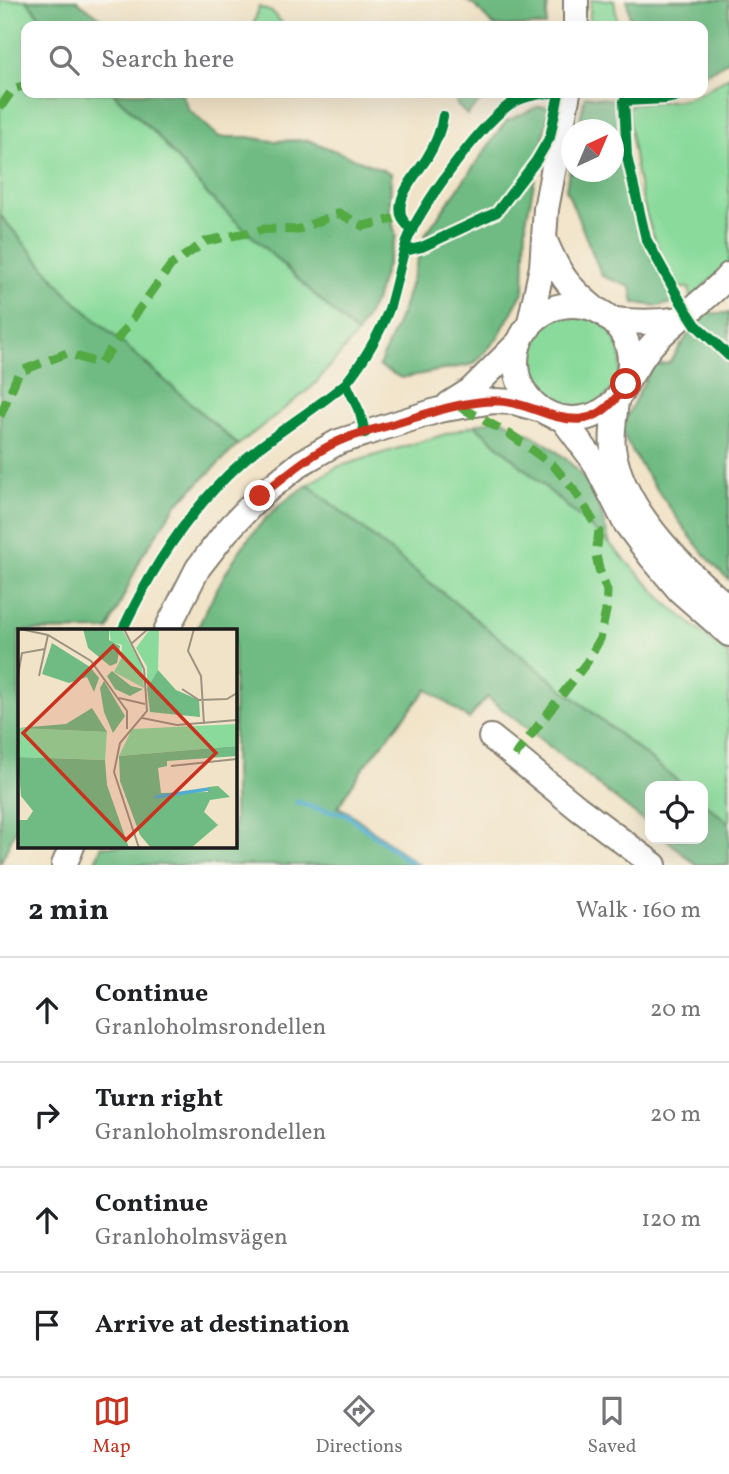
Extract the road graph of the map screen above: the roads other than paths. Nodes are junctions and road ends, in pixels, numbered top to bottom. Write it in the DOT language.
graph roads {
  1 [pos="576,0"];
  2 [pos="576,21"];
  3 [pos="567,98"];
  4 [pos="545,240"];
  5 [pos="729,275"];
  6 [pos="602,314"];
  7 [pos="680,319"];
  8 [pos="525,334"];
  9 [pos="621,392"];
  10 [pos="439,410"];
  11 [pos="552,414"];
  12 [pos="729,608"];
  13 [pos="167,629"];
  14 [pos="729,634"];
  15 [pos="491,737"];
  16 [pos="71,848"];
  17 [pos="64,865"];
  18 [pos="654,865"];
  1 -- 2 [label="street"];
  3 -- 4 [label="street"];
  4 -- 6 [label="street"];
  4 -- 8 [label="street"];
  5 -- 7 [label="street"];
  6 -- 7 [label="street"];
  6 -- 8 [label="street"];
  6 -- 9 [label="street"];
  7 -- 9 [label="street"];
  8 -- 10 [label="street"];
  8 -- 11 [label="street"];
  9 -- 11 [label="street"];
  9 -- 12 [label="street"];
  10 -- 11 [label="street"];
  10 -- 13 [label="street"];
  11 -- 14 [label="street"];
  15 -- 18 [label="street"];
  16 -- 17 [label="street"];
}
